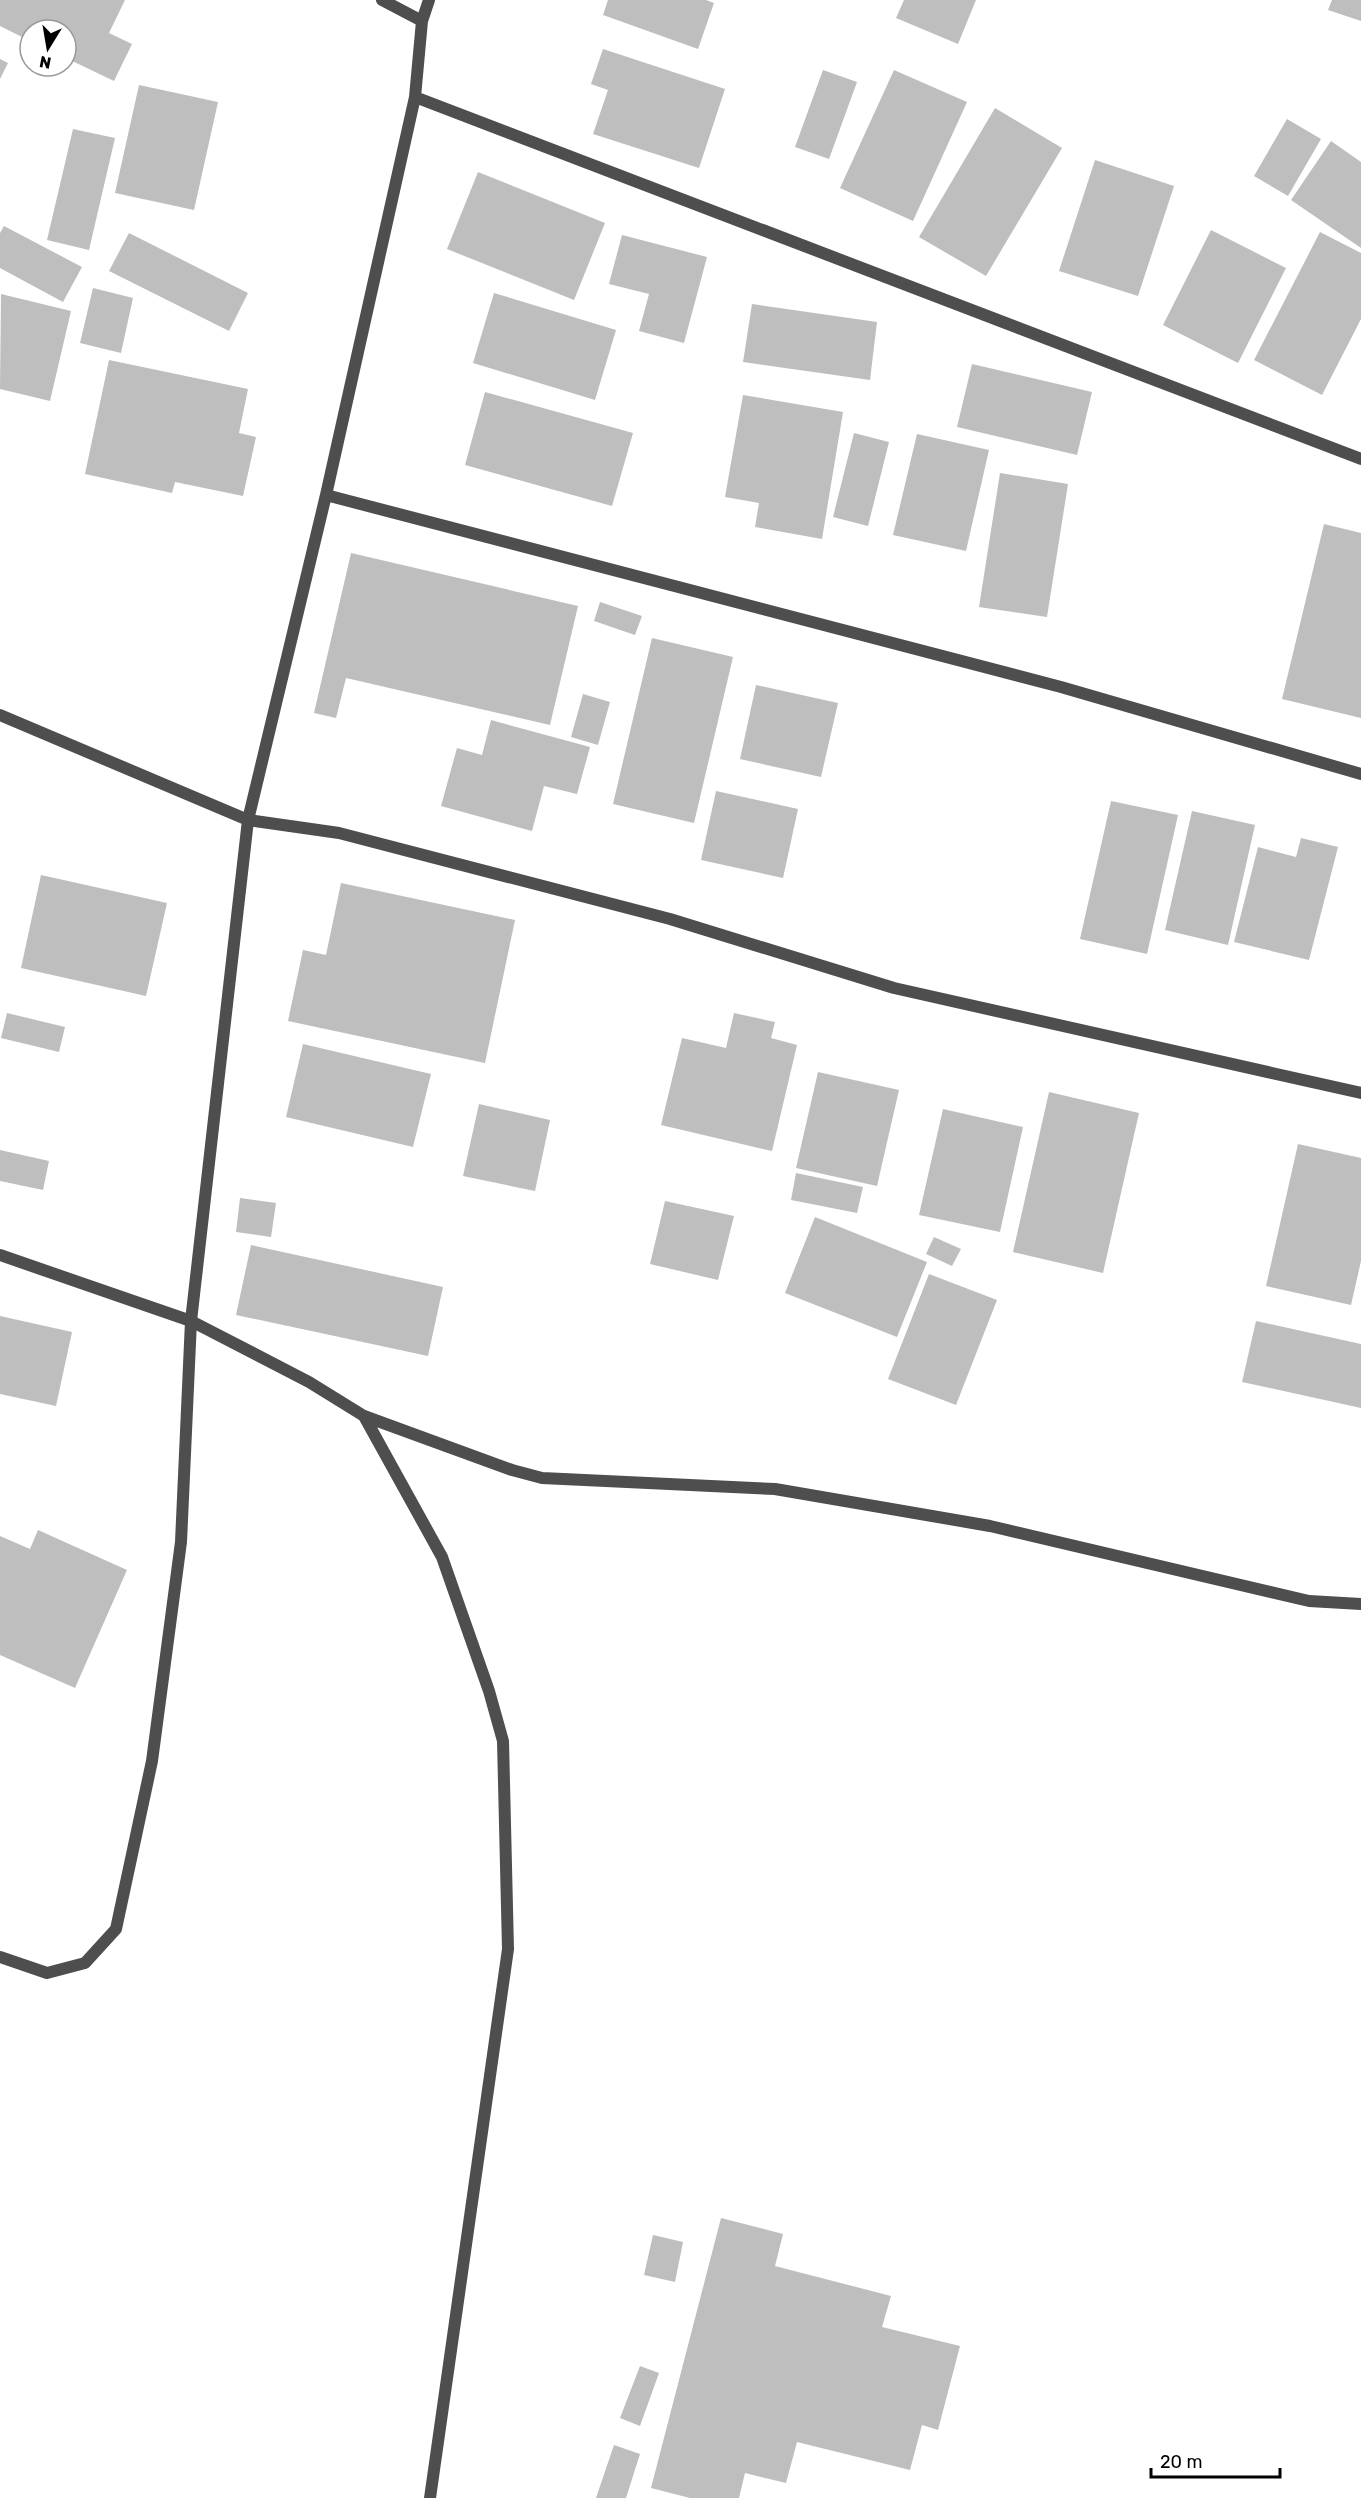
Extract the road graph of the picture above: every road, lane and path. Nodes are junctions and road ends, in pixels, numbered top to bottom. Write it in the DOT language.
graph roads {
  1 [pos="382,0"];
  2 [pos="429,0"];
  3 [pos="422,21"];
  4 [pos="415,97"];
  5 [pos="1361,459"];
  6 [pos="326,495"];
  7 [pos="0,715"];
  8 [pos="1361,774"];
  9 [pos="248,820"];
  10 [pos="1361,1093"];
  11 [pos="0,1255"];
  12 [pos="191,1321"];
  13 [pos="364,1416"];
  14 [pos="1361,1604"];
  15 [pos="0,1957"];
  16 [pos="430,2498"];
  1 -- 3 [label="street"];
  2 -- 3 [label="street"];
  3 -- 4 [label="street"];
  4 -- 5 [label="street"];
  4 -- 6 [label="street"];
  6 -- 8 [label="street"];
  6 -- 9 [label="street"];
  7 -- 9 [label="street"];
  9 -- 10 [label="street"];
  9 -- 12 [label="street"];
  11 -- 12 [label="street"];
  12 -- 13 [label="street"];
  12 -- 15 [label="street"];
  13 -- 14 [label="street"];
  13 -- 16 [label="street"];
}
